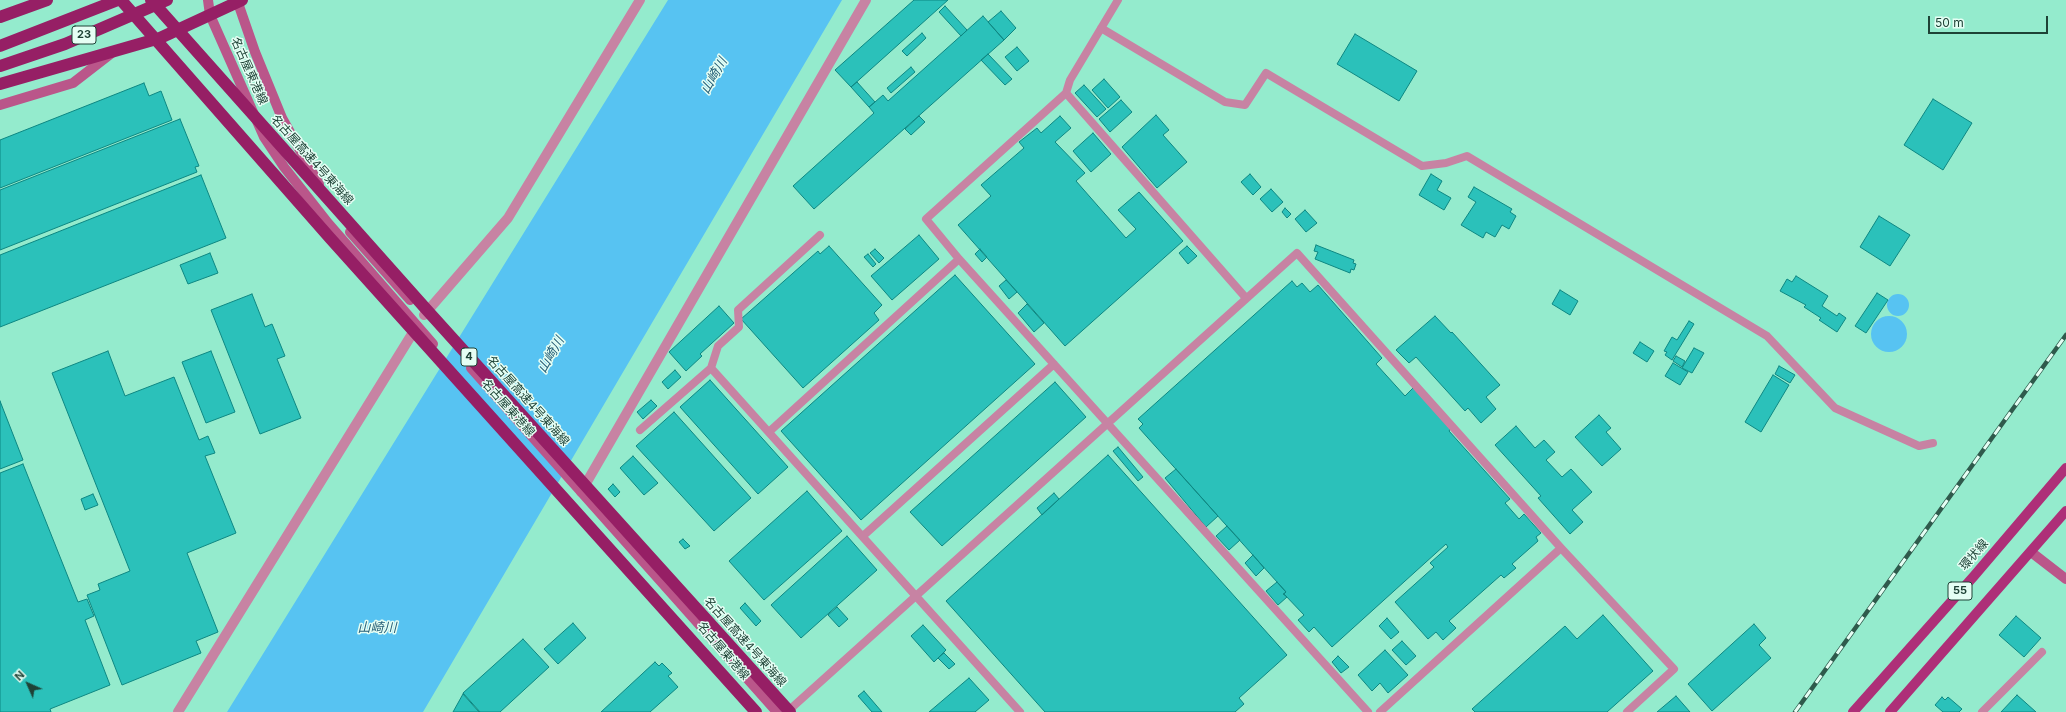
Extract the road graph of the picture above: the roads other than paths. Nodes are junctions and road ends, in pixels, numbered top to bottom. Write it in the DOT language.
graph roads {
  1 [pos="47,0"];
  2 [pos="118,0"];
  3 [pos="121,0"];
  4 [pos="151,0"];
  5 [pos="167,0"];
  6 [pos="208,0"];
  7 [pos="640,0"];
  8 [pos="866,0"];
  9 [pos="1118,0"];
  10 [pos="239,1"];
  11 [pos="210,15"];
  12 [pos="0,17"];
  13 [pos="1101,28"];
  14 [pos="0,46"];
  15 [pos="115,51"];
  16 [pos="0,66"];
  17 [pos="0,84"];
  18 [pos="1066,93"];
  19 [pos="0,106"];
  20 [pos="820,235"];
  21 [pos="959,260"];
  22 [pos="1246,298"];
  23 [pos="424,315"];
  24 [pos="417,326"];
  25 [pos="1054,364"];
  26 [pos="711,368"];
  27 [pos="1107,423"];
  28 [pos="640,430"];
  29 [pos="770,432"];
  30 [pos="1933,443"];
  31 [pos="2066,468"];
  32 [pos="581,492"];
  33 [pos="2066,511"];
  34 [pos="863,536"];
  35 [pos="1561,548"];
  36 [pos="2031,552"];
  37 [pos="2066,579"];
  38 [pos="916,596"];
  39 [pos="2042,652"];
  40 [pos="178,712"];
  41 [pos="756,712"];
  42 [pos="760,712"];
  43 [pos="777,712"];
  44 [pos="788,712"];
  45 [pos="1020,712"];
  46 [pos="1368,712"];
  47 [pos="1380,712"];
  48 [pos="1627,712"];
  49 [pos="1853,712"];
  50 [pos="1890,712"];
  51 [pos="1982,712"];
  1 -- 12 [label="highway"];
  2 -- 14 [label="highway, 23"];
  3 -- 41 [label="highway, 4, bridge"];
  4 -- 44 [label="highway, 名古屋高速4号東海線 / 4, bridge"];
  5 -- 16 [label="highway, 23, bridge"];
  6 -- 11 [label="main road, 名古屋東港線"];
  7 -- 23 [label="street"];
  8 -- 32 [label="street"];
  9 -- 13 [label="lane"];
  10 -- 11 [label="highway"];
  10 -- 23 [label="main road, 名古屋東港線"];
  11 -- 15 [label="highway"];
  11 -- 24 [label="main road, 名古屋東港線"];
  13 -- 18 [label="lane"];
  13 -- 30 [label="lane"];
  15 -- 17 [label="highway"];
  15 -- 19 [label="main road"];
  18 -- 21 [label="lane"];
  18 -- 22 [label="lane"];
  20 -- 26 [label="lane"];
  21 -- 25 [label="lane"];
  21 -- 29 [label="lane"];
  22 -- 27 [label="lane"];
  22 -- 35 [label="lane"];
  23 -- 32 [label="main road, 名古屋東港線"];
  24 -- 40 [label="street"];
  24 -- 42 [label="main road, 名古屋東港線"];
  25 -- 27 [label="lane"];
  25 -- 34 [label="lane"];
  26 -- 28 [label="lane"];
  26 -- 29 [label="lane"];
  27 -- 38 [label="lane"];
  27 -- 46 [label="lane"];
  29 -- 34 [label="lane"];
  31 -- 49 [label="main road, 環状線 / 55"];
  32 -- 43 [label="main road, 名古屋東港線"];
  33 -- 36 [label="main road, 55"];
  34 -- 38 [label="lane"];
  35 -- 47 [label="lane"];
  35 -- 48 [label="lane"];
  36 -- 37 [label="main road"];
  36 -- 50 [label="main road, 55"];
  38 -- 44 [label="lane"];
  38 -- 45 [label="lane"];
  39 -- 51 [label="lane"];
}
